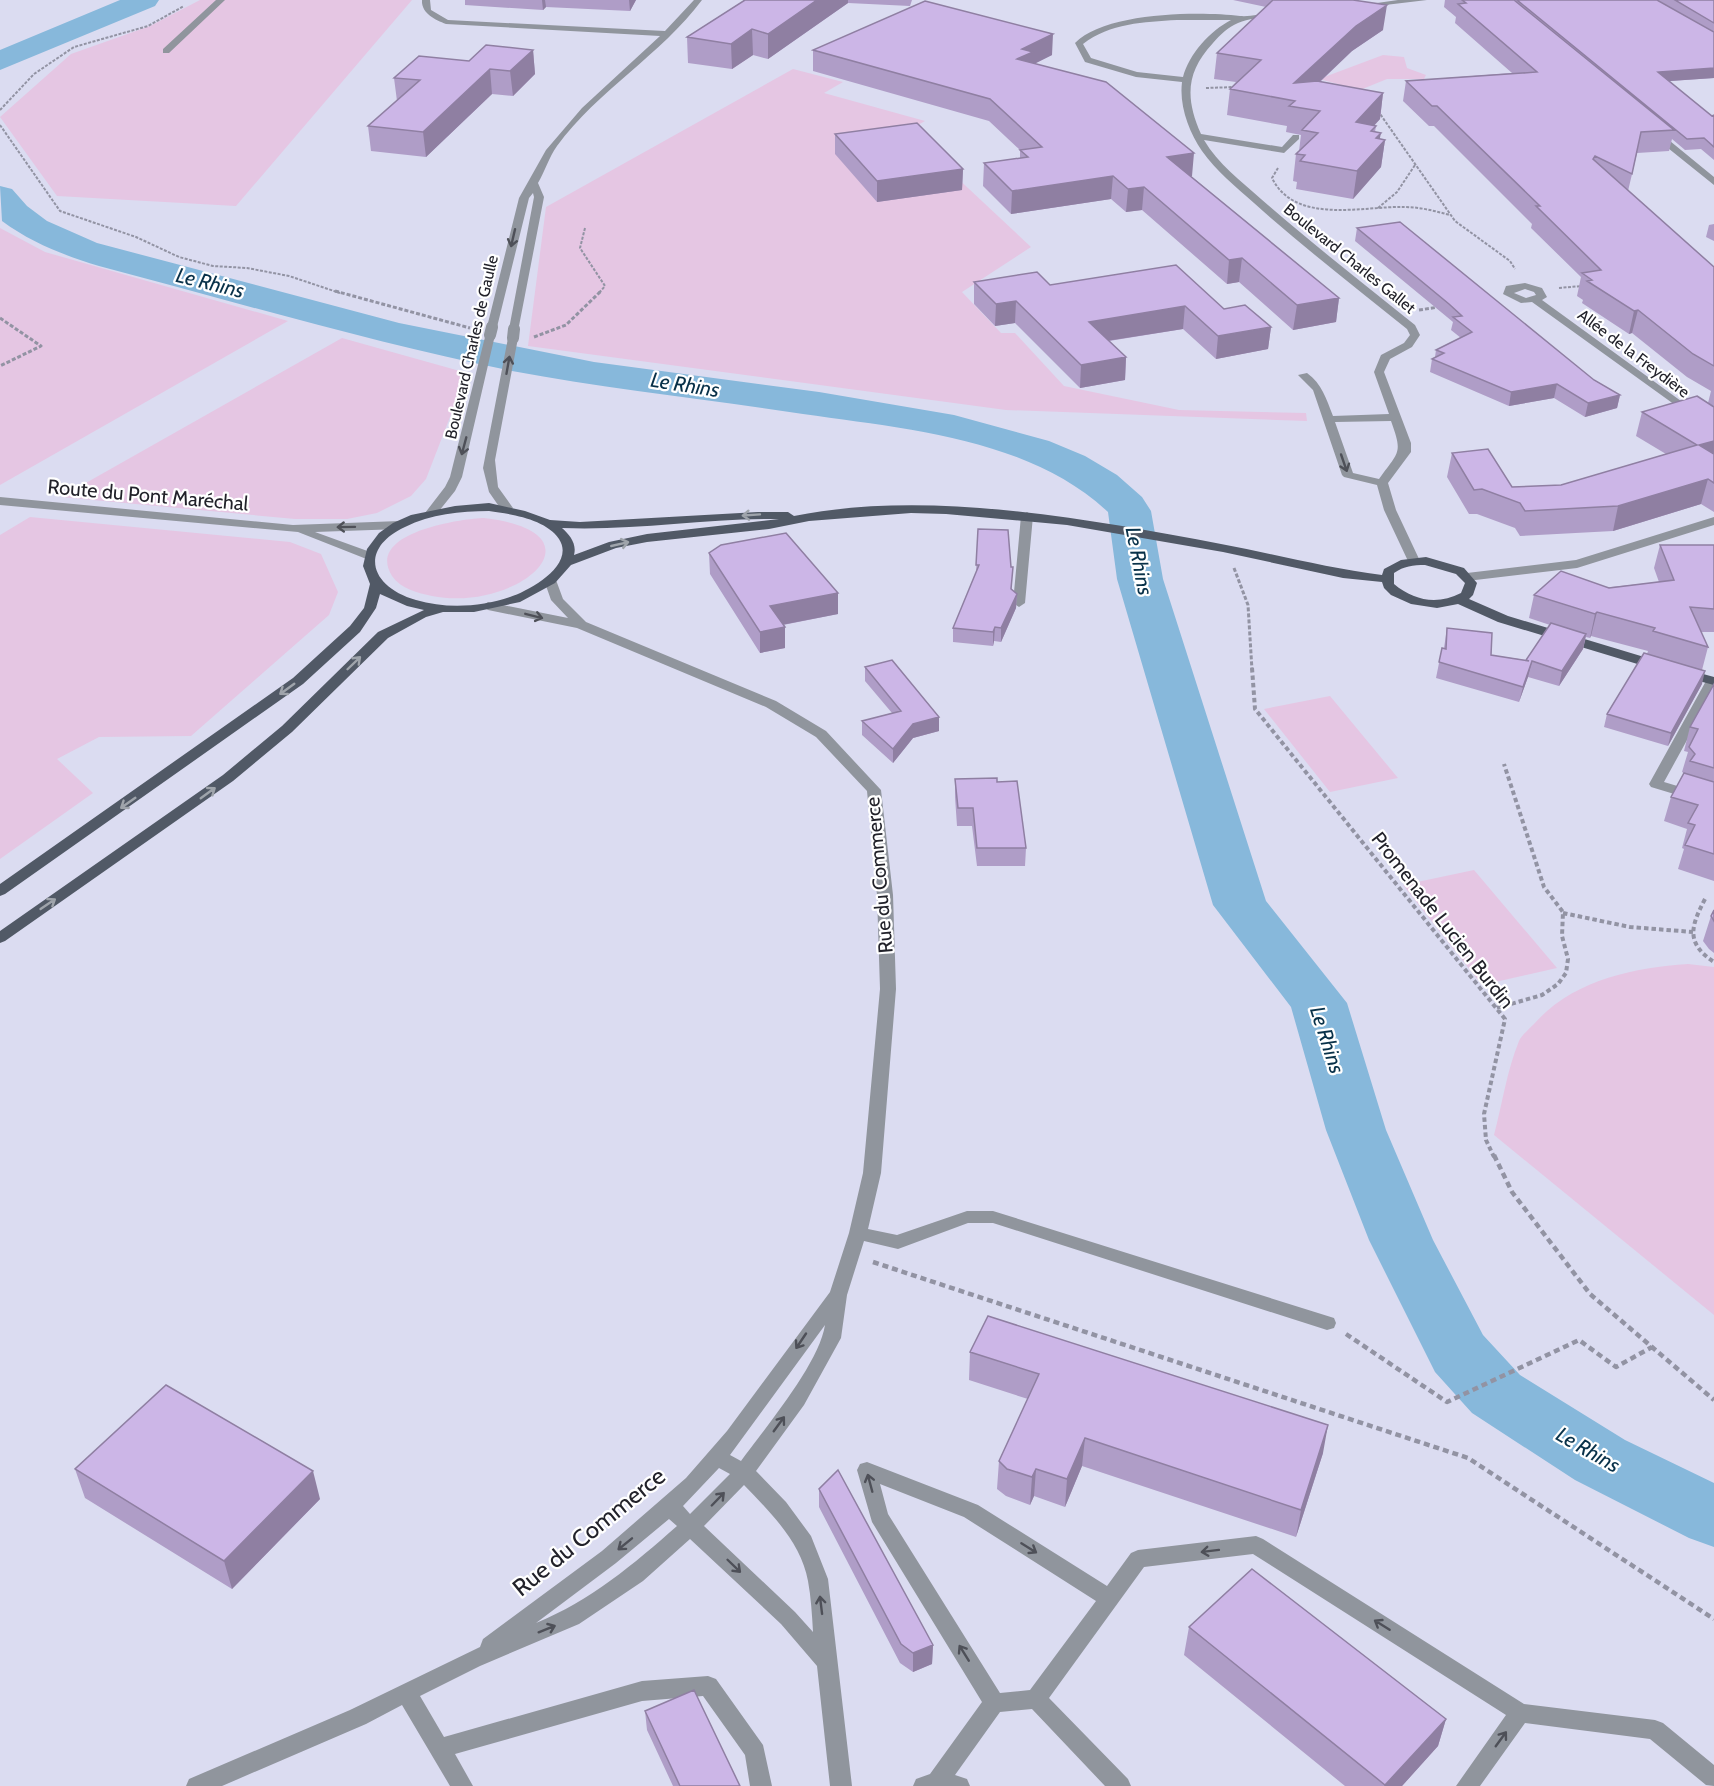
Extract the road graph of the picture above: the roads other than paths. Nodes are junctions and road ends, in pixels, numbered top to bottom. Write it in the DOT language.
graph roads {
  1 [pos="221,0"];
  2 [pos="426,0"];
  3 [pos="698,0"];
  4 [pos="1423,0"];
  5 [pos="1354,6"];
  6 [pos="1284,13"];
  7 [pos="1238,17"];
  8 [pos="668,33"];
  9 [pos="166,51"];
  10 [pos="1185,85"];
  11 [pos="1650,129"];
  12 [pos="1199,136"];
  13 [pos="1296,137"];
  14 [pos="1714,182"];
  15 [pos="535,185"];
  16 [pos="1520,286"];
  17 [pos="1303,375"];
  18 [pos="1396,417"];
  19 [pos="1329,419"];
  20 [pos="1714,430"];
  21 [pos="1382,483"];
  22 [pos="0,501"];
  23 [pos="507,508"];
  24 [pos="431,513"];
  25 [pos="1027,516"];
  26 [pos="809,517"];
  27 [pos="1714,521"];
  28 [pos="550,524"];
  29 [pos="400,525"];
  30 [pos="293,529"];
  31 [pos="369,556"];
  32 [pos="1414,561"];
  33 [pos="565,563"];
  34 [pos="1467,577"];
  35 [pos="1387,579"];
  36 [pos="550,580"];
  37 [pos="376,583"];
  38 [pos="1460,600"];
  39 [pos="1019,603"];
  40 [pos="488,606"];
  41 [pos="445,608"];
  42 [pos="580,625"];
  43 [pos="1714,681"];
  44 [pos="1714,802"];
  45 [pos="0,891"];
  46 [pos="0,938"];
  47 [pos="858,1233"];
  48 [pos="838,1295"];
  49 [pos="1327,1323"];
  50 [pos="717,1457"];
  51 [pos="744,1472"];
  52 [pos="669,1506"];
  53 [pos="692,1526"];
  54 [pos="1110,1599"];
  55 [pos="473,1659"];
  56 [pos="828,1663"];
  57 [pos="406,1693"];
  58 [pos="1036,1699"];
  59 [pos="994,1703"];
  60 [pos="1520,1713"];
  61 [pos="440,1748"];
  62 [pos="1714,1778"];
  63 [pos="940,1785"];
  64 [pos="197,1786"];
  65 [pos="462,1786"];
  66 [pos="761,1786"];
  67 [pos="842,1786"];
  68 [pos="1120,1786"];
  69 [pos="1467,1786"];
  1 -- 9 [label="street"];
  2 -- 8 [label="street"];
  3 -- 8 [label="street, Boulevard Charles de Gaulle"];
  4 -- 5 [label="street"];
  6 -- 7 [label="street"];
  7 -- 10 [label="street"];
  7 -- 10 [label="street"];
  8 -- 15 [label="street, Boulevard Charles de Gaulle"];
  10 -- 12 [label="street, Boulevard Charles Gallet"];
  11 -- 14 [label="street"];
  12 -- 13 [label="street"];
  12 -- 18 [label="street, Boulevard Charles Gallet"];
  23 -- 15 [label="street, Boulevard Charles de Gaulle, one-way"];
  15 -- 24 [label="street, Boulevard Charles de Gaulle, one-way"];
  16 -- 20 [label="street, Allée de la Freydière"];
  17 -- 19 [label="street"];
  18 -- 19 [label="street"];
  18 -- 21 [label="street, Boulevard Charles Gallet"];
  19 -- 21 [label="street, one-way"];
  21 -- 32 [label="street"];
  22 -- 30 [label="street, Route du Pont Maréchal"];
  23 -- 24 [label="main road"];
  23 -- 28 [label="main road"];
  24 -- 29 [label="main road"];
  25 -- 26 [label="main road"];
  25 -- 35 [label="main road"];
  25 -- 39 [label="street"];
  26 -- 28 [label="main road, one-way"];
  33 -- 26 [label="main road, one-way"];
  27 -- 34 [label="street"];
  28 -- 33 [label="main road"];
  29 -- 30 [label="street, Route du Pont Maréchal, one-way"];
  29 -- 31 [label="main road"];
  30 -- 31 [label="street, Route du Pont Maréchal"];
  31 -- 37 [label="main road"];
  32 -- 34 [label="main road"];
  32 -- 35 [label="main road"];
  33 -- 36 [label="main road"];
  34 -- 38 [label="main road"];
  35 -- 38 [label="main road"];
  36 -- 40 [label="main road"];
  36 -- 42 [label="street, Rue du Commerce"];
  37 -- 41 [label="main road"];
  37 -- 45 [label="main road, one-way"];
  38 -- 43 [label="main road"];
  40 -- 41 [label="main road"];
  40 -- 42 [label="street, Rue du Commerce, one-way"];
  46 -- 41 [label="main road, one-way"];
  42 -- 47 [label="street, Rue du Commerce"];
  43 -- 44 [label="street"];
  47 -- 48 [label="street, Rue du Commerce"];
  47 -- 49 [label="street"];
  48 -- 50 [label="street, Rue du Commerce, one-way"];
  51 -- 48 [label="street, Rue du Commerce, one-way"];
  50 -- 51 [label="street"];
  50 -- 52 [label="street, Rue du Commerce"];
  53 -- 51 [label="street, Rue du Commerce, one-way"];
  56 -- 51 [label="street, one-way"];
  52 -- 53 [label="street"];
  52 -- 55 [label="street, Rue du Commerce, one-way"];
  55 -- 53 [label="street, Rue du Commerce, one-way"];
  53 -- 56 [label="street, one-way"];
  54 -- 58 [label="street"];
  59 -- 54 [label="street, one-way"];
  60 -- 54 [label="street, one-way"];
  55 -- 57 [label="street, Rue du Commerce"];
  56 -- 67 [label="street"];
  57 -- 61 [label="street"];
  57 -- 64 [label="street, Rue du Commerce"];
  58 -- 59 [label="street"];
  58 -- 68 [label="street"];
  59 -- 63 [label="street"];
  60 -- 62 [label="street"];
  69 -- 60 [label="street, one-way"];
  61 -- 65 [label="street"];
  61 -- 66 [label="street"];
}
